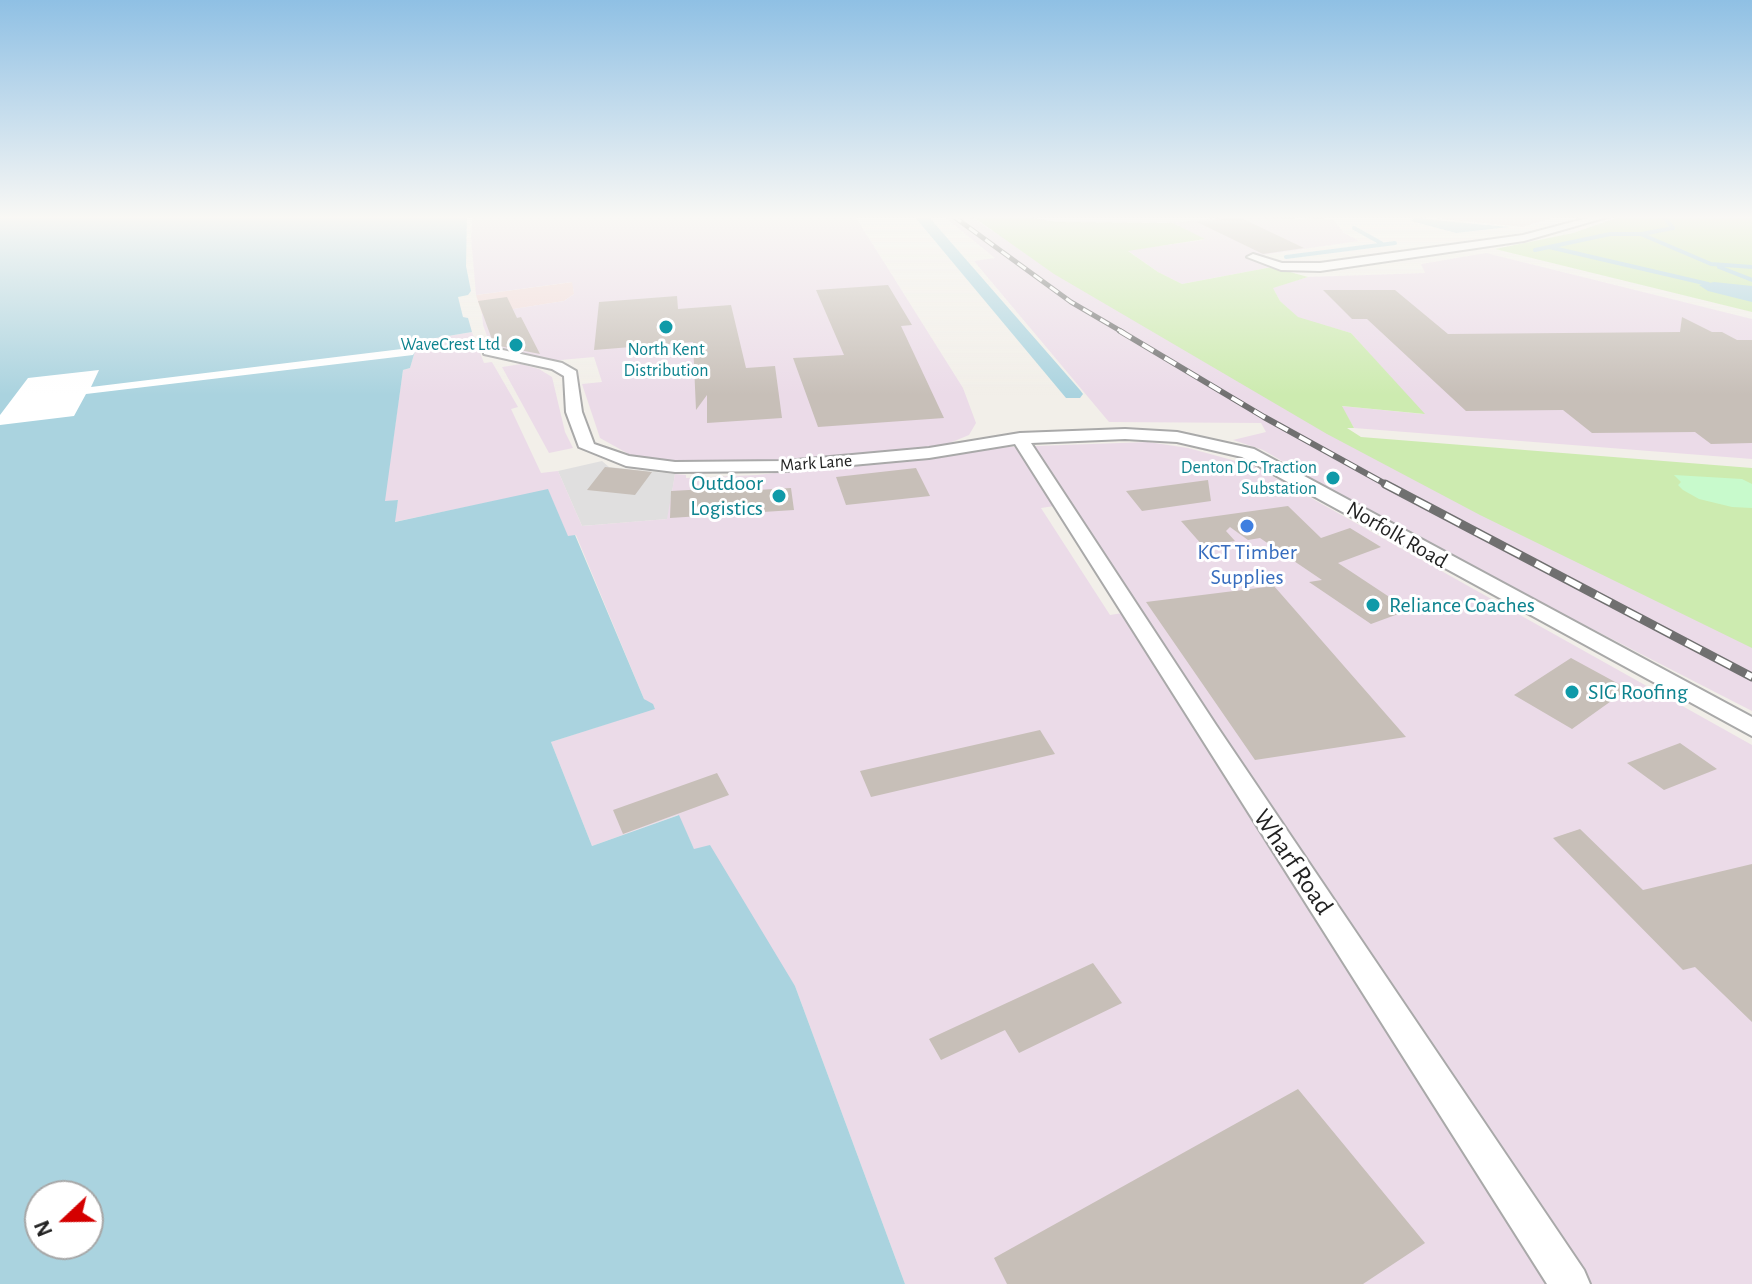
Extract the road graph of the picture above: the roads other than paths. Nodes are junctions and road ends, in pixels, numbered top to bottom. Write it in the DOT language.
graph roads {
  1 [pos="489,351"];
  2 [pos="1020,438"];
  3 [pos="1207,443"];
  4 [pos="1752,728"];
  5 [pos="1570,1284"];
  1 -- 2 [label="street, Mark Lane"];
  2 -- 3 [label="street, Mark Lane"];
  2 -- 5 [label="street, Wharf Road"];
  3 -- 4 [label="street, Norfolk Road"];
}
